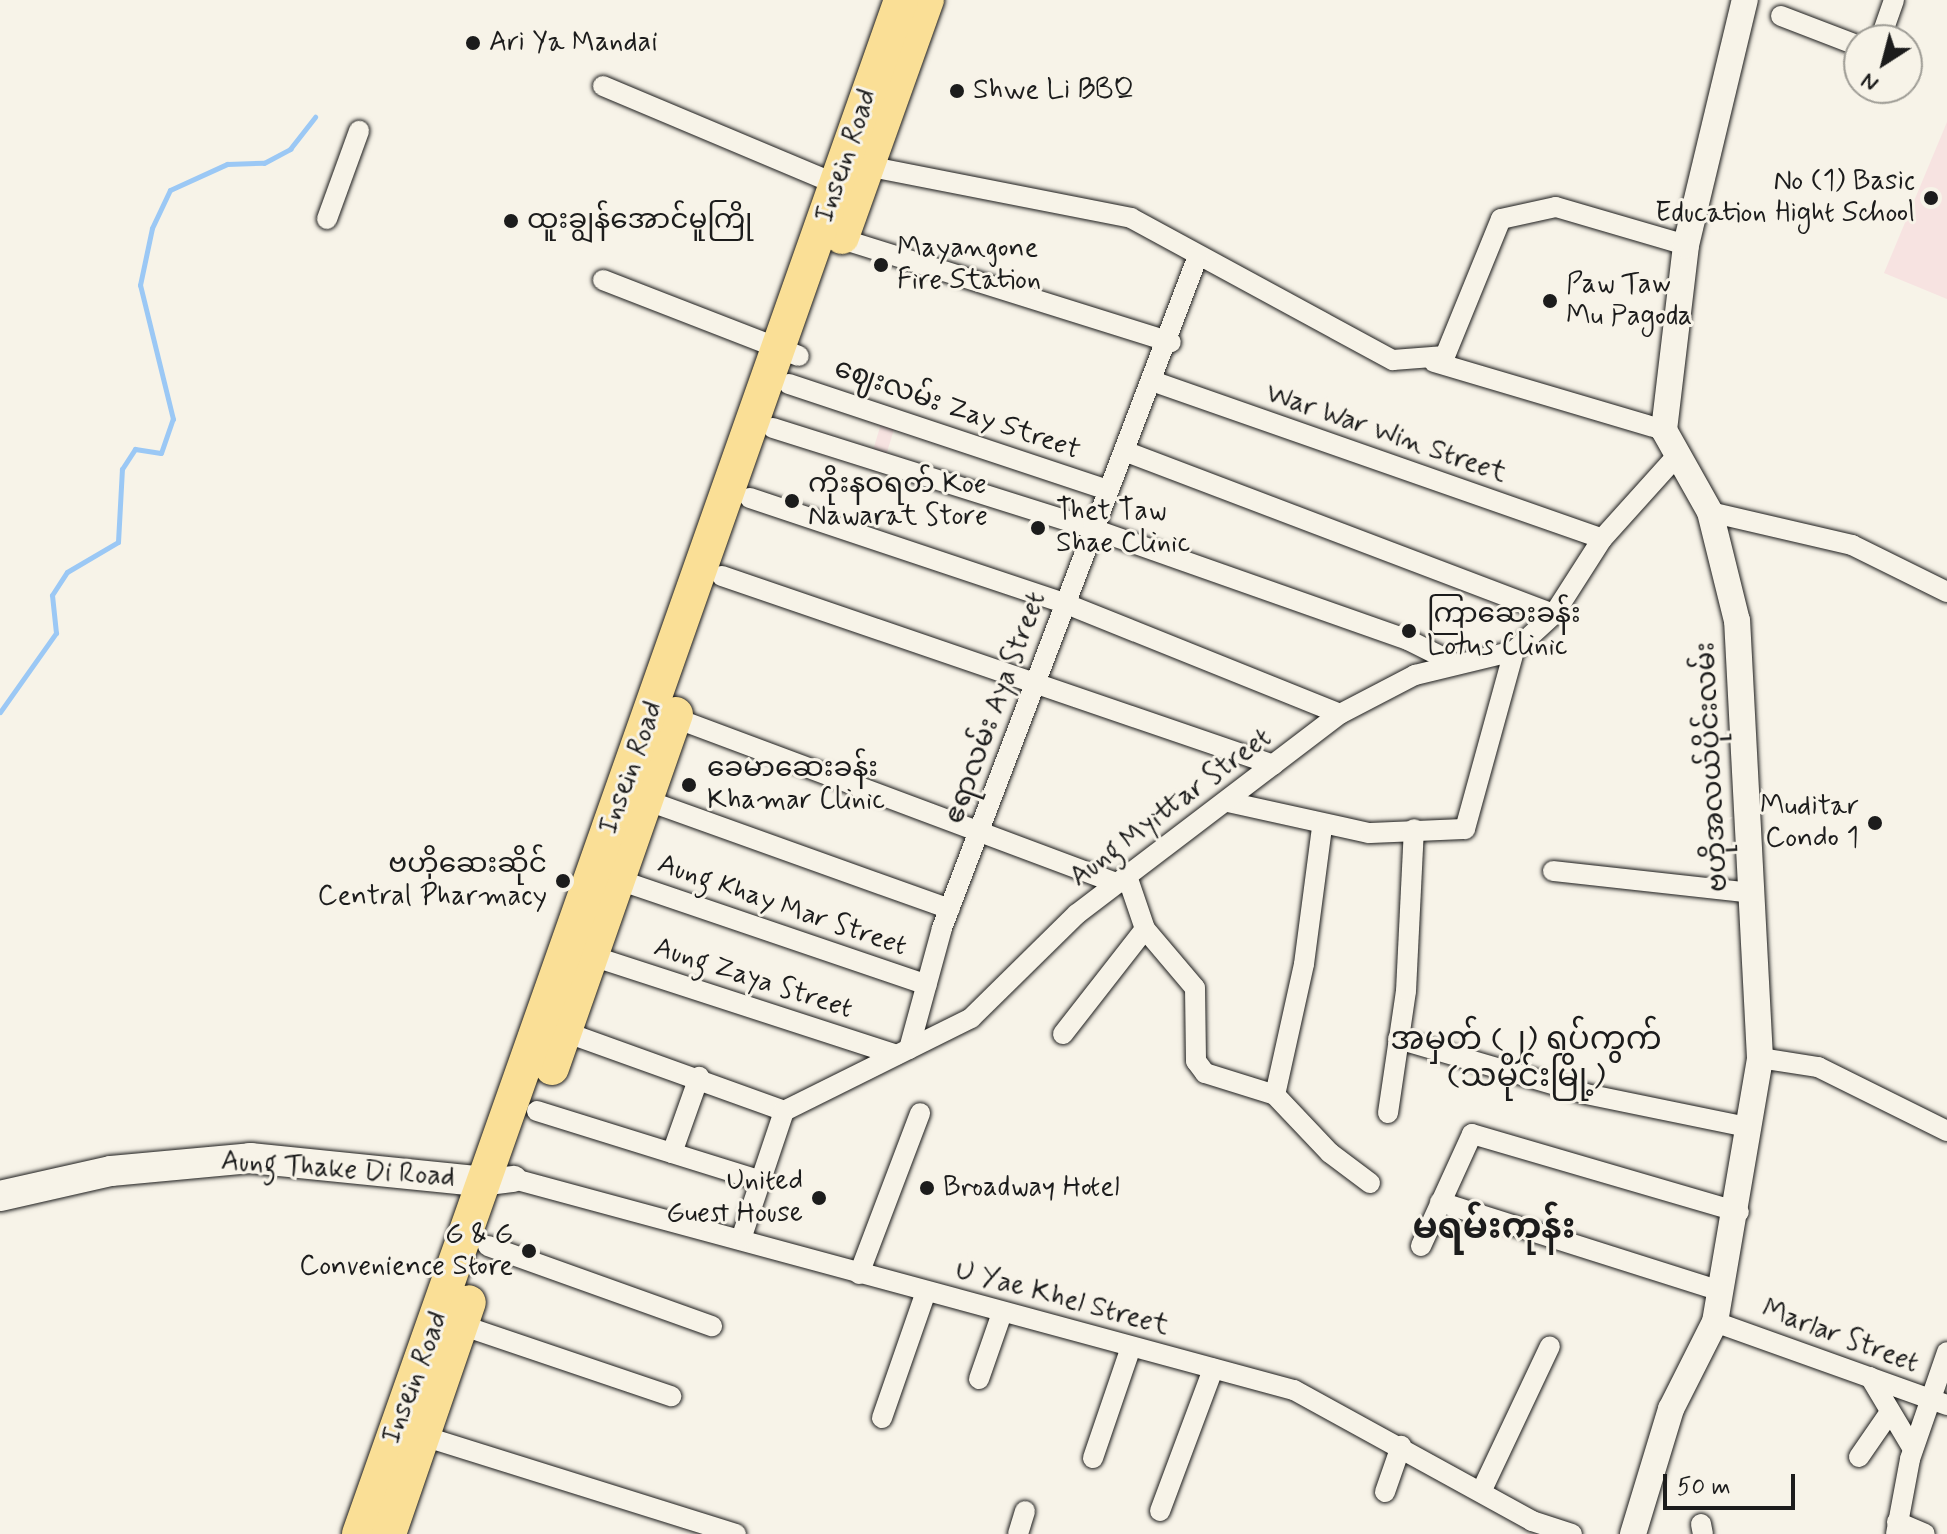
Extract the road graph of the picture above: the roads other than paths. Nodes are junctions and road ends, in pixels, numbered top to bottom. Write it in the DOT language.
graph roads {
  1 [pos="901,0"];
  2 [pos="927,0"];
  3 [pos="1745,0"];
  4 [pos="1894,0"];
  5 [pos="1781,16"];
  6 [pos="1886,24"];
  7 [pos="1843,40"];
  8 [pos="603,86"];
  9 [pos="359,131"];
  10 [pos="867,166"];
  11 [pos="836,184"];
  12 [pos="327,219"];
  13 [pos="831,236"];
  14 [pos="1686,245"];
  15 [pos="1198,256"];
  16 [pos="603,280"];
  17 [pos="1171,342"];
  18 [pos="1439,359"];
  19 [pos="790,363"];
  20 [pos="1152,381"];
  21 [pos="773,428"];
  22 [pos="1664,430"];
  23 [pos="1124,451"];
  24 [pos="1675,458"];
  25 [pos="1107,490"];
  26 [pos="750,498"];
  27 [pos="1710,512"];
  28 [pos="1093,529"];
  29 [pos="1602,539"];
  30 [pos="722,576"];
  31 [pos="1947,592"];
  32 [pos="1064,603"];
  33 [pos="1554,614"];
  34 [pos="1514,651"];
  35 [pos="1452,662"];
  36 [pos="1033,681"];
  37 [pos="1340,714"];
  38 [pos="675,718"];
  39 [pos="1274,765"];
  40 [pos="635,796"];
  41 [pos="1228,802"];
  42 [pos="1322,827"];
  43 [pos="981,829"];
  44 [pos="1414,829"];
  45 [pos="1553,871"];
  46 [pos="619,880"];
  47 [pos="1122,880"];
  48 [pos="1753,893"];
  49 [pos="950,909"];
  50 [pos="1145,929"];
  51 [pos="592,956"];
  52 [pos="927,985"];
  53 [pos="565,1032"];
  54 [pos="1063,1034"];
  55 [pos="1398,1039"];
  56 [pos="903,1052"];
  57 [pos="1760,1058"];
  58 [pos="699,1077"];
  59 [pos="1275,1095"];
  60 [pos="537,1111"];
  61 [pos="784,1111"];
  62 [pos="920,1113"];
  63 [pos="1388,1113"];
  64 [pos="1751,1128"];
  65 [pos="1947,1131"];
  66 [pos="672,1153"];
  67 [pos="501,1180"];
  68 [pos="758,1180"];
  69 [pos="1370,1183"];
  70 [pos="0,1196"];
  71 [pos="1440,1202"];
  72 [pos="1739,1212"];
  73 [pos="741,1239"];
  74 [pos="488,1246"];
  75 [pos="1421,1246"];
  76 [pos="859,1274"];
  77 [pos="1721,1291"];
  78 [pos="926,1292"];
  79 [pos="1002,1313"];
  80 [pos="1715,1322"];
  81 [pos="461,1325"];
  82 [pos="712,1326"];
  83 [pos="1550,1346"];
  84 [pos="1131,1347"];
  85 [pos="1947,1352"];
  86 [pos="1213,1369"];
  87 [pos="1870,1377"];
  88 [pos="979,1379"];
  89 [pos="671,1396"];
  90 [pos="1939,1402"];
  91 [pos="1890,1412"];
  92 [pos="882,1418"];
  93 [pos="423,1436"];
  94 [pos="1401,1446"];
  95 [pos="1913,1449"];
  96 [pos="1859,1457"];
  97 [pos="1093,1458"];
  98 [pos="1385,1492"];
  99 [pos="1481,1492"];
  100 [pos="1025,1511"];
  101 [pos="1160,1511"];
  102 [pos="1896,1528"];
  103 [pos="359,1534"];
  104 [pos="389,1534"];
  105 [pos="736,1534"];
  106 [pos="1018,1534"];
  107 [pos="1572,1534"];
  108 [pos="1633,1534"];
  109 [pos="1925,1534"];
  1 -- 11 [label="main road, Insein Road"];
  2 -- 10 [label="main road"];
  3 -- 14 [label="street, ဗဟိုအလယ်ပိုင်းလမ်း"];
  4 -- 6 [label="street"];
  5 -- 7 [label="street"];
  8 -- 11 [label="street"];
  9 -- 12 [label="street"];
  10 -- 13 [label="main road"];
  10 -- 15 [label="street"];
  11 -- 13 [label="main road, Insein Road"];
  13 -- 17 [label="street"];
  13 -- 19 [label="main road"];
  14 -- 18 [label="street"];
  14 -- 22 [label="street, ဗဟိုအလယ်ပိုင်းလမ်း"];
  15 -- 17 [label="street, ဧရာလမ်း Aya Street"];
  15 -- 18 [label="street"];
  16 -- 19 [label="street, ဈေးလမ်း Zay Street"];
  17 -- 20 [label="street, ဧရာလမ်း Aya Street"];
  18 -- 22 [label="street"];
  19 -- 21 [label="main road, Insein Road"];
  19 -- 25 [label="street, ဈေးလမ်း Zay Street"];
  19 -- 40 [label="main road, Insein Road"];
  20 -- 23 [label="street, ဧရာလမ်း Aya Street"];
  20 -- 29 [label="street, War War Win Street"];
  21 -- 26 [label="main road, Insein Road"];
  21 -- 28 [label="street"];
  22 -- 24 [label="street, ဗဟိုအလယ်ပိုင်းလမ်း"];
  23 -- 25 [label="street, ဧရာလမ်း Aya Street"];
  23 -- 33 [label="street"];
  24 -- 27 [label="street, ဗဟိုအလယ်ပိုင်းလမ်း"];
  24 -- 29 [label="street"];
  25 -- 28 [label="street, ဧရာလမ်း Aya Street"];
  26 -- 30 [label="main road, Insein Road"];
  26 -- 32 [label="street"];
  27 -- 31 [label="street"];
  27 -- 48 [label="street, ဗဟိုအလယ်ပိုင်းလမ်း"];
  28 -- 32 [label="street, ဧရာလမ်း Aya Street"];
  28 -- 35 [label="street"];
  29 -- 33 [label="street"];
  30 -- 36 [label="street"];
  30 -- 38 [label="main road, Insein Road"];
  32 -- 36 [label="street, ဧရာလမ်း Aya Street"];
  32 -- 37 [label="street"];
  33 -- 34 [label="street"];
  34 -- 35 [label="street, Aung Myittar Street"];
  34 -- 44 [label="street"];
  35 -- 37 [label="street, Aung Myittar Street"];
  36 -- 39 [label="street"];
  36 -- 43 [label="street, ဧရာလမ်း Aya Street"];
  37 -- 39 [label="street, Aung Myittar Street"];
  38 -- 40 [label="main road, Insein Road"];
  38 -- 43 [label="street"];
  39 -- 41 [label="street, Aung Myittar Street"];
  40 -- 46 [label="main road, Insein Road"];
  40 -- 49 [label="street"];
  40 -- 67 [label="main road, Insein Road"];
  41 -- 42 [label="street"];
  41 -- 47 [label="street, Aung Myittar Street"];
  42 -- 44 [label="street"];
  42 -- 59 [label="street"];
  43 -- 47 [label="street"];
  43 -- 49 [label="street, ဧရာလမ်း Aya Street"];
  44 -- 55 [label="street"];
  45 -- 48 [label="street"];
  46 -- 51 [label="main road, Insein Road"];
  46 -- 52 [label="street, Aung Khay Mar Street"];
  47 -- 50 [label="street"];
  47 -- 56 [label="street, Aung Myittar Street"];
  48 -- 57 [label="street, ဗဟိုအလယ်ပိုင်းလမ်း"];
  49 -- 52 [label="street, ဧရာလမ်း Aya Street"];
  50 -- 54 [label="street"];
  50 -- 59 [label="street"];
  51 -- 53 [label="main road, Insein Road"];
  51 -- 56 [label="street, Aung Zaya Street"];
  52 -- 56 [label="street, ဧရာလမ်း Aya Street"];
  53 -- 58 [label="street"];
  53 -- 60 [label="main road, Insein Road"];
  55 -- 63 [label="street"];
  55 -- 64 [label="street"];
  56 -- 61 [label="street, Aung Myittar Street"];
  57 -- 64 [label="street, ဗဟိုအလယ်ပိုင်းလမ်း"];
  57 -- 65 [label="street"];
  58 -- 61 [label="street"];
  58 -- 66 [label="street"];
  59 -- 69 [label="street"];
  60 -- 66 [label="street"];
  60 -- 67 [label="main road, Insein Road"];
  61 -- 68 [label="street"];
  62 -- 76 [label="street"];
  64 -- 72 [label="street, ဗဟိုအလယ်ပိုင်းလမ်း"];
  66 -- 68 [label="street"];
  67 -- 70 [label="main road, Aung Thake Di Road"];
  67 -- 73 [label="street, U Yae Khel Street"];
  67 -- 74 [label="main road, Insein Road"];
  67 -- 103 [label="main road, Insein Road"];
  68 -- 73 [label="street"];
  71 -- 72 [label="street"];
  71 -- 75 [label="street"];
  71 -- 77 [label="street"];
  72 -- 77 [label="street, ဗဟိုအလယ်ပိုင်းလမ်း"];
  73 -- 76 [label="street, U Yae Khel Street"];
  74 -- 81 [label="main road, Insein Road"];
  74 -- 82 [label="street"];
  76 -- 78 [label="street, U Yae Khel Street"];
  77 -- 80 [label="street, ဗဟိုအလယ်ပိုင်းလမ်း"];
  78 -- 79 [label="street, U Yae Khel Street"];
  78 -- 92 [label="street"];
  79 -- 84 [label="street, U Yae Khel Street"];
  79 -- 88 [label="street"];
  80 -- 87 [label="street, Marlar Street"];
  80 -- 108 [label="street, ဗဟိုအလယ်ပိုင်းလမ်း"];
  81 -- 89 [label="street"];
  81 -- 93 [label="main road, Insein Road"];
  83 -- 99 [label="street"];
  84 -- 86 [label="street, U Yae Khel Street"];
  84 -- 97 [label="street"];
  85 -- 90 [label="street"];
  86 -- 94 [label="street, U Yae Khel Street"];
  86 -- 101 [label="street"];
  87 -- 90 [label="street, Marlar Street"];
  87 -- 91 [label="street"];
  90 -- 95 [label="street"];
  91 -- 95 [label="street"];
  91 -- 96 [label="street"];
  93 -- 104 [label="main road, Insein Road"];
  93 -- 105 [label="street"];
  94 -- 98 [label="street"];
  94 -- 99 [label="street, U Yae Khel Street"];
  95 -- 102 [label="street"];
  99 -- 107 [label="street, U Yae Khel Street"];
  100 -- 106 [label="street"];
  102 -- 109 [label="street"];
}
